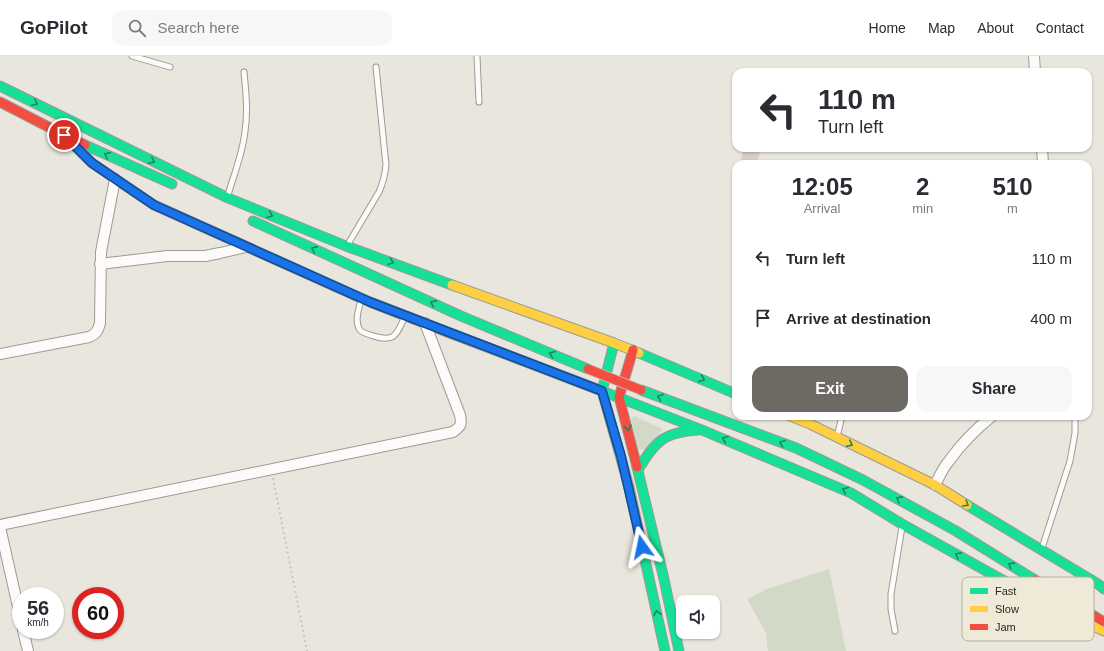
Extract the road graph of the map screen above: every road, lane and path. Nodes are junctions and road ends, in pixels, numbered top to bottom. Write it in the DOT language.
graph roads {
  1 [pos="132,56"];
  2 [pos="477,56"];
  3 [pos="1034,56"];
  4 [pos="170,67"];
  5 [pos="376,67"];
  6 [pos="1035,68"];
  7 [pos="244,72"];
  8 [pos="0,86"];
  9 [pos="0,102"];
  10 [pos="479,102"];
  11 [pos="64,135"];
  12 [pos="115,179"];
  13 [pos="180,188"];
  14 [pos="228,198"];
  15 [pos="245,218"];
  16 [pos="346,246"];
  17 [pos="246,247"];
  18 [pos="100,264"];
  19 [pos="361,298"];
  20 [pos="406,316"];
  21 [pos="425,323"];
  22 [pos="614,343"];
  23 [pos="633,350"];
  24 [pos="0,354"];
  25 [pos="602,391"];
  26 [pos="732,392"];
  27 [pos="619,397"];
  28 [pos="799,420"];
  29 [pos="841,420"];
  30 [pos="987,420"];
  31 [pos="1075,420"];
  32 [pos="702,430"];
  33 [pos="837,438"];
  34 [pos="271,469"];
  35 [pos="638,470"];
  36 [pos="934,485"];
  37 [pos="902,524"];
  38 [pos="0,526"];
  39 [pos="1042,550"];
  40 [pos="997,577"];
  41 [pos="1031,577"];
  42 [pos="1086,577"];
  43 [pos="1094,582"];
  44 [pos="14,587"];
  45 [pos="1104,589"];
  46 [pos="1094,616"];
  47 [pos="1104,622"];
  48 [pos="1094,627"];
  49 [pos="895,631"];
  50 [pos="1104,631"];
  51 [pos="25,639"];
  52 [pos="28,651"];
  53 [pos="307,651"];
  54 [pos="665,651"];
  55 [pos="679,651"];
  1 -- 4 [label="lane"];
  2 -- 10 [label="lane"];
  3 -- 6 [label="street"];
  5 -- 16 [label="lane"];
  7 -- 14 [label="lane"];
  8 -- 14 [label="main road, one-way"];
  9 -- 11 [label="main road"];
  11 -- 12 [label="main road"];
  13 -- 11 [label="main road, one-way"];
  12 -- 17 [label="main road"];
  12 -- 18 [label="street"];
  14 -- 16 [label="main road, one-way"];
  41 -- 15 [label="main road, one-way, bridge"];
  16 -- 22 [label="main road, one-way"];
  17 -- 18 [label="street"];
  17 -- 19 [label="main road"];
  18 -- 24 [label="street"];
  19 -- 20 [label="main road"];
  19 -- 20 [label="lane"];
  20 -- 21 [label="main road"];
  21 -- 25 [label="main road"];
  21 -- 34 [label="street"];
  22 -- 23 [label="main road"];
  22 -- 25 [label="main road"];
  23 -- 26 [label="main road, one-way"];
  23 -- 27 [label="main road"];
  25 -- 27 [label="main road"];
  54 -- 25 [label="main road, one-way"];
  27 -- 32 [label="main road"];
  27 -- 35 [label="main road, one-way"];
  28 -- 33 [label="main road"];
  29 -- 33 [label="lane"];
  30 -- 36 [label="street"];
  31 -- 39 [label="lane"];
  32 -- 35 [label="main road"];
  37 -- 32 [label="main road, one-way"];
  33 -- 36 [label="main road, one-way"];
  34 -- 38 [label="street"];
  34 -- 53 [label="path"];
  35 -- 55 [label="main road"];
  36 -- 39 [label="main road, one-way"];
  40 -- 37 [label="main road, one-way"];
  37 -- 49 [label="lane"];
  38 -- 44 [label="street"];
  39 -- 42 [label="main road"];
  43 -- 45 [label="main road"];
  47 -- 46 [label="main road, one-way, bridge"];
  50 -- 48 [label="main road, one-way"];
  51 -- 52 [label="street"];
}
